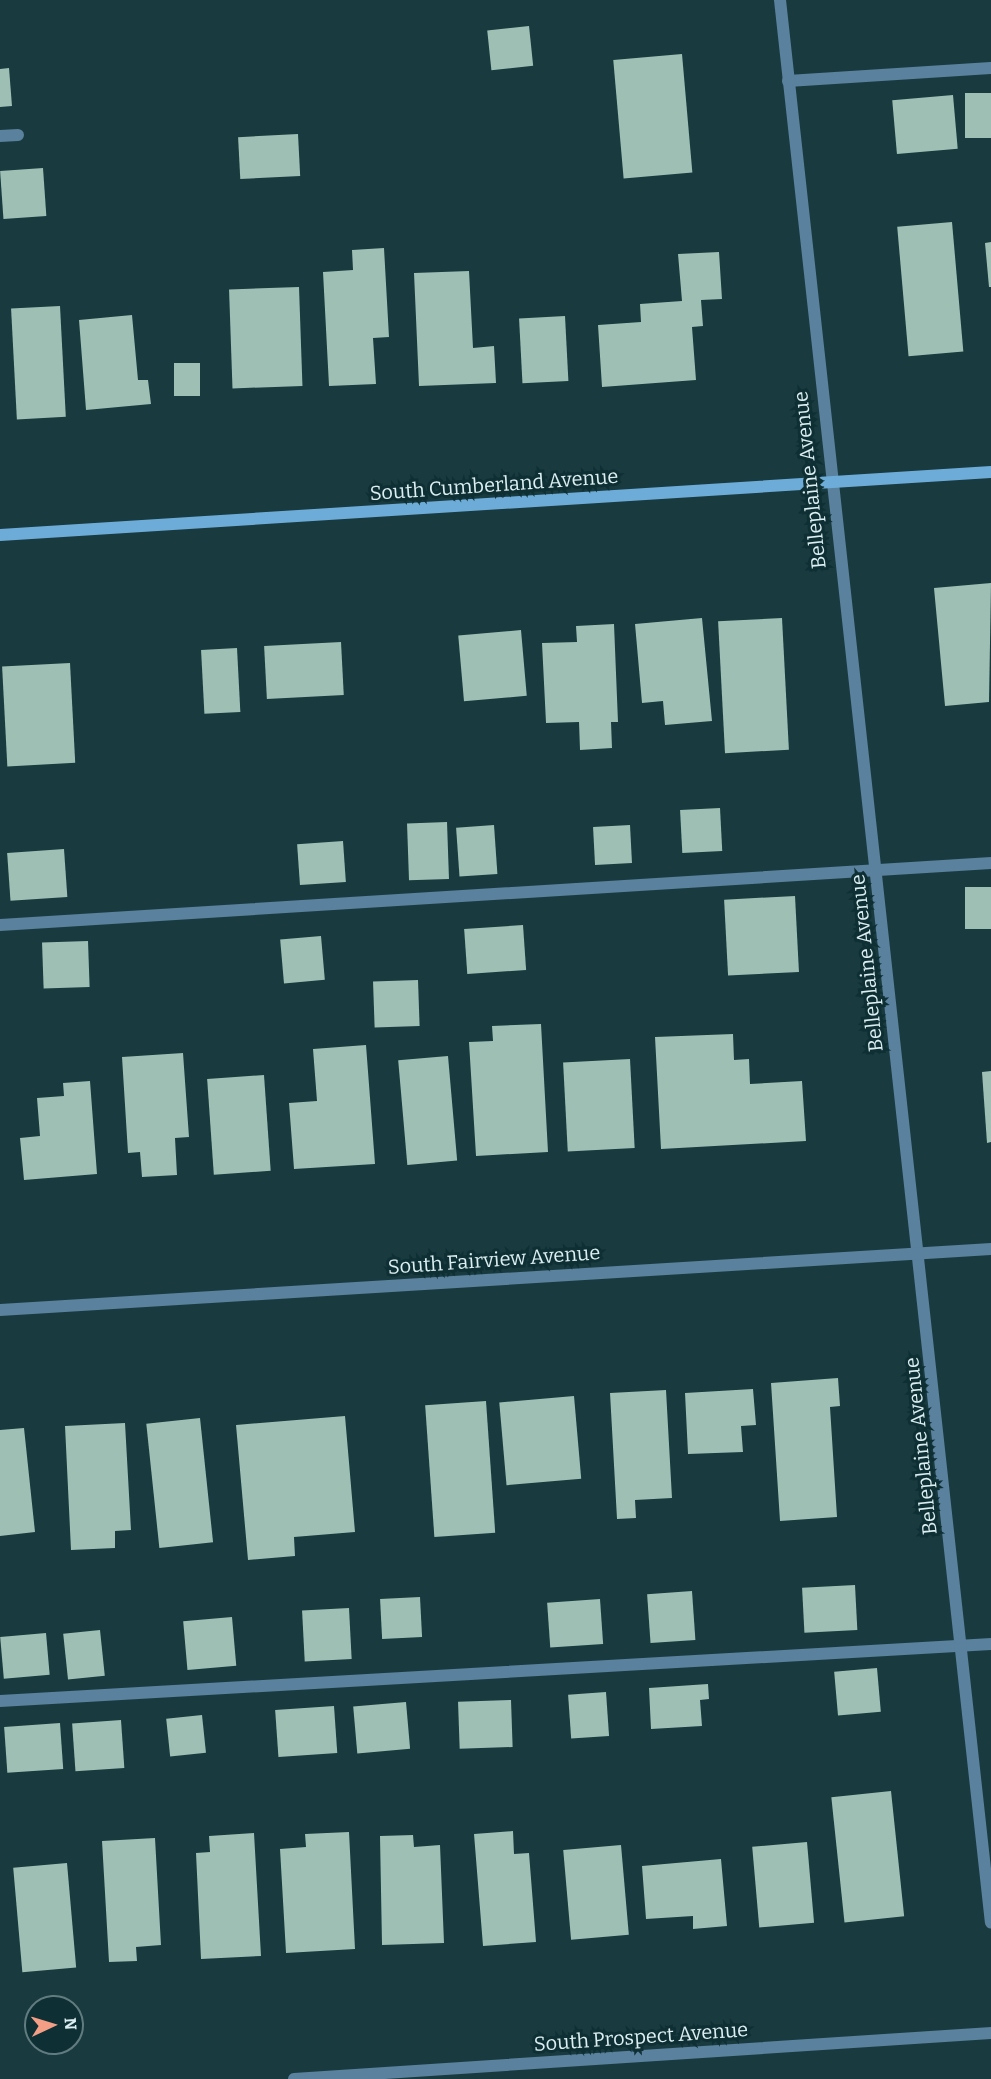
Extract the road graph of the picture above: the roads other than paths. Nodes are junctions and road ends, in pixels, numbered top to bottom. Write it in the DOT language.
graph roads {
  1 [pos="780,0"];
  2 [pos="991,68"];
  3 [pos="788,81"];
  4 [pos="18,135"];
  5 [pos="0,136"];
  6 [pos="991,472"];
  7 [pos="830,483"];
  8 [pos="0,535"];
  9 [pos="991,863"];
  10 [pos="877,871"];
  11 [pos="0,925"];
  12 [pos="991,1249"];
  13 [pos="920,1253"];
  14 [pos="0,1310"];
  15 [pos="991,1644"];
  16 [pos="962,1646"];
  17 [pos="0,1701"];
  18 [pos="991,1922"];
  19 [pos="991,2033"];
  20 [pos="294,2079"];
  1 -- 3 [label="street, Belleplaine Avenue"];
  2 -- 3 [label="street"];
  3 -- 7 [label="street, Belleplaine Avenue"];
  4 -- 5 [label="street"];
  6 -- 7 [label="street, South Cumberland Avenue"];
  7 -- 8 [label="street, South Cumberland Avenue"];
  7 -- 10 [label="street, Belleplaine Avenue"];
  9 -- 10 [label="street"];
  10 -- 11 [label="street"];
  10 -- 13 [label="street, Belleplaine Avenue"];
  12 -- 13 [label="street, South Fairview Avenue"];
  13 -- 14 [label="street, South Fairview Avenue"];
  13 -- 16 [label="street, Belleplaine Avenue"];
  15 -- 16 [label="street"];
  16 -- 17 [label="street"];
  16 -- 18 [label="street, Belleplaine Avenue"];
  19 -- 20 [label="street, South Prospect Avenue"];
}
